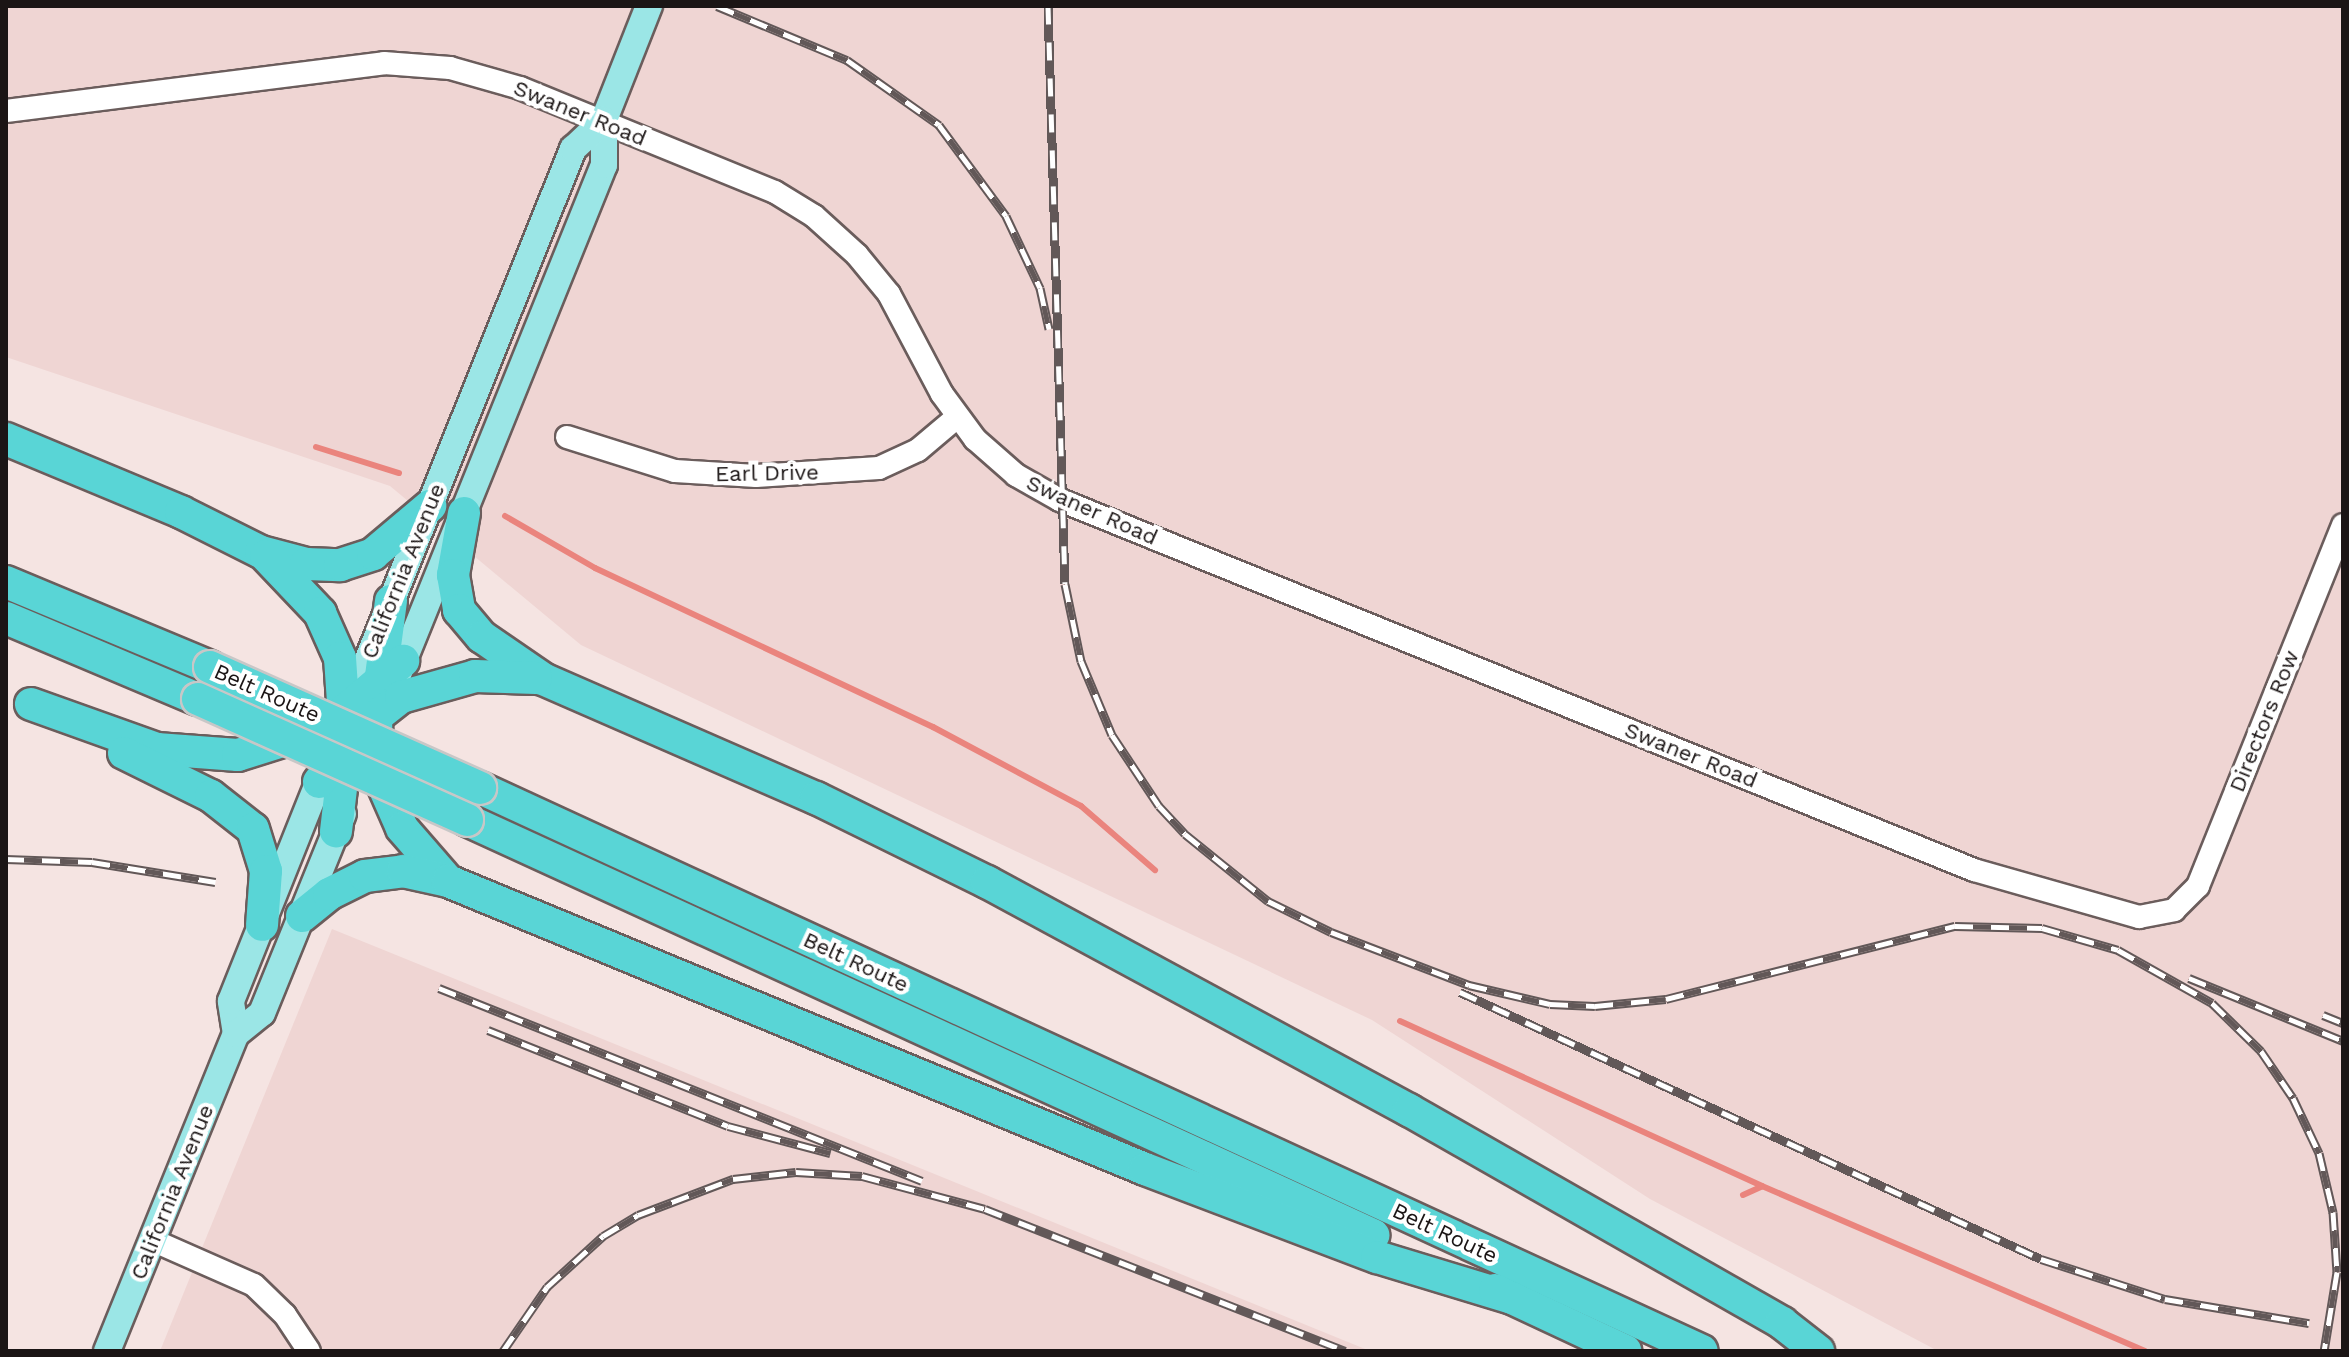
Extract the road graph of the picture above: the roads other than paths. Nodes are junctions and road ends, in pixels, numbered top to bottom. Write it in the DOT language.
graph roads {
  1 [pos="649,6"];
  2 [pos="6,111"];
  3 [pos="604,120"];
  4 [pos="957,417"];
  5 [pos="567,437"];
  6 [pos="6,439"];
  7 [pos="430,506"];
  8 [pos="464,513"];
  9 [pos="2343,525"];
  10 [pos="261,552"];
  11 [pos="6,582"];
  12 [pos="391,601"];
  13 [pos="6,618"];
  14 [pos="403,661"];
  15 [pos="543,679"];
  16 [pos="18,698"];
  17 [pos="373,709"];
  18 [pos="346,746"];
  19 [pos="319,782"];
  20 [pos="336,831"];
  21 [pos="448,881"];
  22 [pos="2174,910"];
  23 [pos="302,916"];
  24 [pos="262,925"];
  25 [pos="236,1034"];
  26 [pos="152,1240"];
  27 [pos="1512,1298"];
  28 [pos="107,1351"];
  29 [pos="309,1351"];
  30 [pos="1625,1351"];
  31 [pos="1702,1351"];
  32 [pos="1818,1351"];
  1 -- 3 [label="main road, California Avenue"];
  2 -- 3 [label="street, Swaner Road"];
  3 -- 4 [label="street, Swaner Road"];
  3 -- 7 [label="main road, California Avenue"];
  3 -- 8 [label="main road, California Avenue"];
  4 -- 5 [label="street, Earl Drive"];
  4 -- 22 [label="street, Swaner Road"];
  6 -- 10 [label="highway"];
  7 -- 10 [label="highway"];
  7 -- 12 [label="main road, California Avenue"];
  8 -- 14 [label="main road, California Avenue"];
  8 -- 15 [label="highway"];
  9 -- 22 [label="street, Directors Row"];
  10 -- 17 [label="highway"];
  11 -- 31 [label="highway, Belt Route, bridge"];
  12 -- 17 [label="highway"];
  12 -- 17 [label="main road, California Avenue"];
  13 -- 27 [label="highway, Belt Route, bridge"];
  14 -- 17 [label="highway"];
  15 -- 17 [label="highway"];
  15 -- 32 [label="highway"];
  16 -- 17 [label="highway"];
  16 -- 24 [label="highway"];
  17 -- 18 [label="highway"];
  17 -- 19 [label="main road, California Avenue"];
  17 -- 20 [label="main road, California Avenue"];
  17 -- 21 [label="highway"];
  18 -- 19 [label="highway"];
  18 -- 20 [label="highway"];
  19 -- 24 [label="main road, California Avenue"];
  20 -- 23 [label="main road, California Avenue"];
  21 -- 23 [label="highway"];
  21 -- 27 [label="highway"];
  23 -- 25 [label="main road, California Avenue"];
  24 -- 25 [label="main road, California Avenue"];
  25 -- 26 [label="main road, California Avenue"];
  26 -- 28 [label="main road, California Avenue"];
  26 -- 29 [label="street"];
  27 -- 30 [label="highway, Belt Route"];
}
